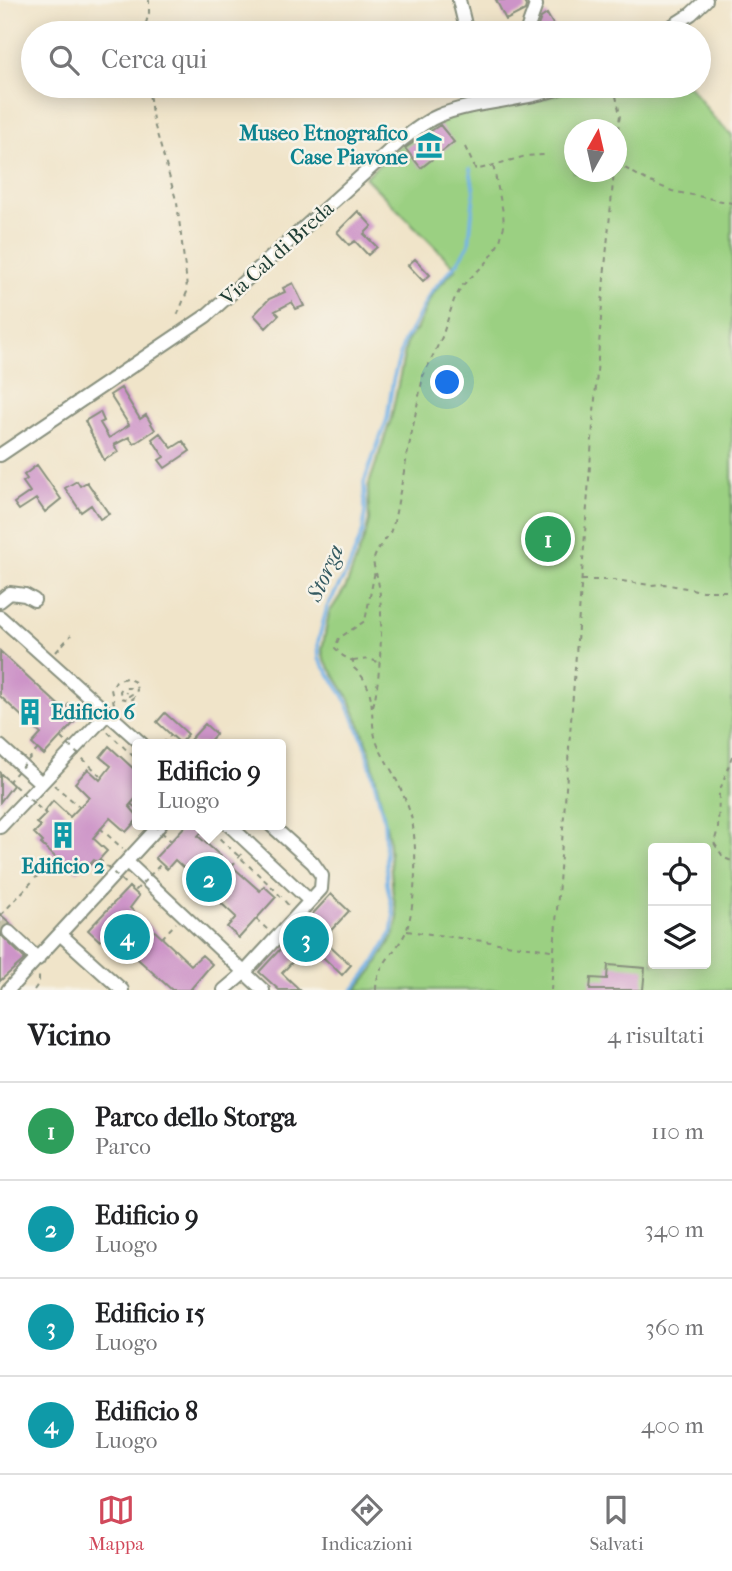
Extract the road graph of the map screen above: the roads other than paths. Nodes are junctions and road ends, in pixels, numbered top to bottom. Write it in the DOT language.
graph roads {
  1 [pos="458,0"];
  2 [pos="533,0"];
  3 [pos="706,0"];
  4 [pos="464,21"];
  5 [pos="530,21"];
  6 [pos="680,21"];
  7 [pos="525,98"];
  8 [pos="0,455"];
  9 [pos="34,600"];
  10 [pos="0,601"];
  11 [pos="0,617"];
  12 [pos="108,713"];
  13 [pos="137,739"];
  14 [pos="0,746"];
  15 [pos="44,781"];
  16 [pos="0,827"];
  17 [pos="156,830"];
  18 [pos="234,830"];
  19 [pos="277,830"];
  20 [pos="129,860"];
  21 [pos="310,901"];
  22 [pos="9,932"];
  23 [pos="60,934"];
  24 [pos="38,959"];
  25 [pos="244,973"];
  26 [pos="8,990"];
  27 [pos="122,990"];
  28 [pos="224,990"];
  29 [pos="263,990"];
  1 -- 4 [label="street"];
  2 -- 5 [label="street"];
  3 -- 6 [label="street"];
  7 -- 8 [label="street, Via Cal di Breda"];
  9 -- 10 [label="street"];
  11 -- 12 [label="street"];
  12 -- 13 [label="street"];
  12 -- 15 [label="street"];
  14 -- 15 [label="street"];
  15 -- 16 [label="street"];
  17 -- 20 [label="street"];
  18 -- 21 [label="street"];
  19 -- 21 [label="street"];
  20 -- 23 [label="street"];
  20 -- 25 [label="street"];
  21 -- 25 [label="street"];
  22 -- 24 [label="street"];
  23 -- 24 [label="street"];
  23 -- 27 [label="street"];
  24 -- 26 [label="street"];
  25 -- 28 [label="street"];
  25 -- 29 [label="street"];
}
